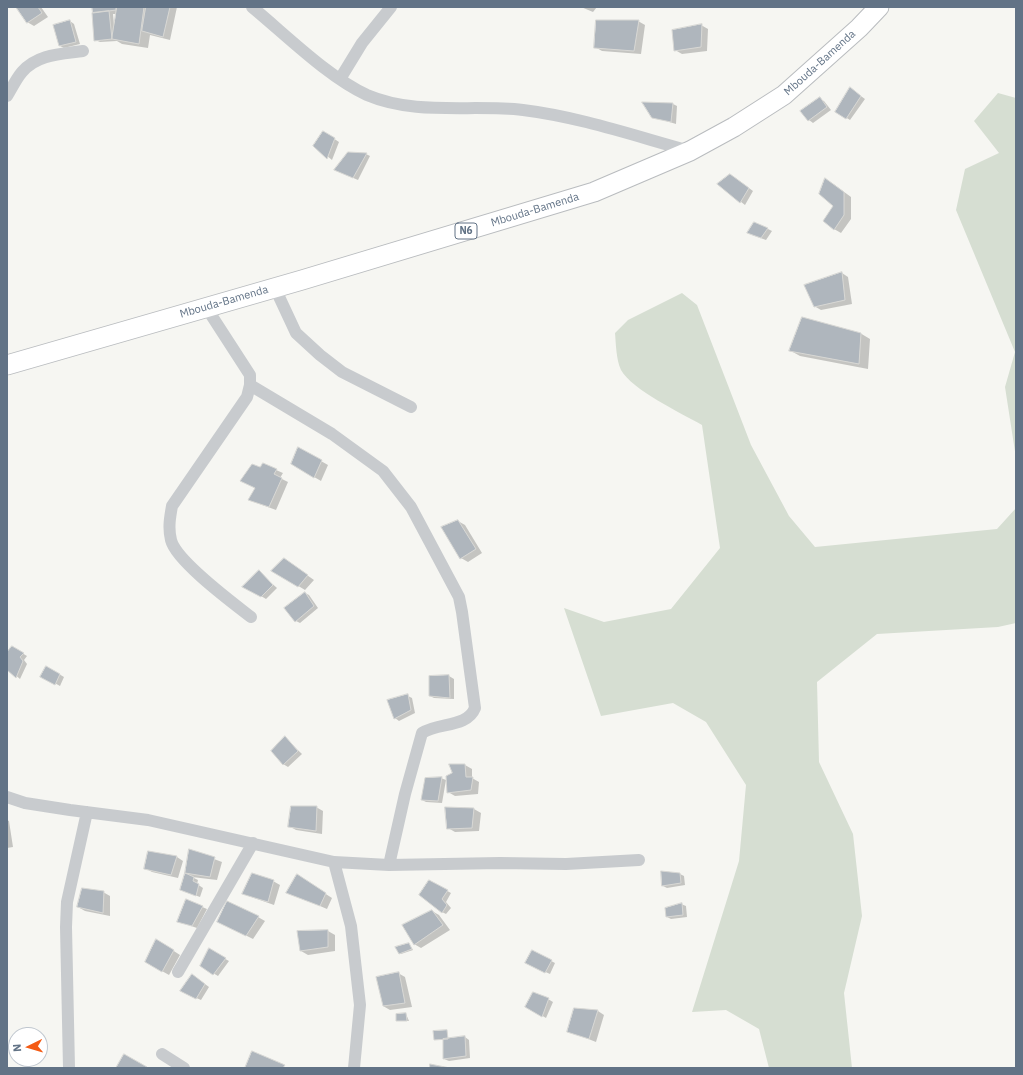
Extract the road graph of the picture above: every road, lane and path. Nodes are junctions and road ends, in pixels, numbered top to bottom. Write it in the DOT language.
graph roads {
  1 [pos="252,7"];
  2 [pos="391,7"];
  3 [pos="879,7"];
  4 [pos="83,51"];
  5 [pos="340,79"];
  6 [pos="7,96"];
  7 [pos="690,152"];
  8 [pos="275,288"];
  9 [pos="206,307"];
  10 [pos="7,364"];
  11 [pos="250,385"];
  12 [pos="411,407"];
  13 [pos="251,617"];
  14 [pos="7,797"];
  15 [pos="87,812"];
  16 [pos="253,844"];
  17 [pos="639,860"];
  18 [pos="334,862"];
  19 [pos="388,865"];
  20 [pos="178,972"];
  21 [pos="162,1054"];
  22 [pos="69,1068"];
  23 [pos="184,1068"];
  24 [pos="354,1068"];
  1 -- 5 [label="street"];
  2 -- 5 [label="street"];
  3 -- 7 [label="highway, Mbouda-Bamenda / N6"];
  4 -- 6 [label="street"];
  5 -- 7 [label="street"];
  7 -- 8 [label="highway, Mbouda-Bamenda / N6"];
  8 -- 9 [label="highway, Mbouda-Bamenda / N6"];
  8 -- 12 [label="street"];
  9 -- 10 [label="highway, Mbouda-Bamenda / N6"];
  9 -- 11 [label="street"];
  11 -- 13 [label="street"];
  11 -- 19 [label="street"];
  14 -- 15 [label="street"];
  15 -- 16 [label="street"];
  15 -- 22 [label="street"];
  16 -- 18 [label="street"];
  16 -- 20 [label="street"];
  17 -- 19 [label="street"];
  18 -- 19 [label="street"];
  18 -- 24 [label="street"];
  21 -- 23 [label="street"];
}
